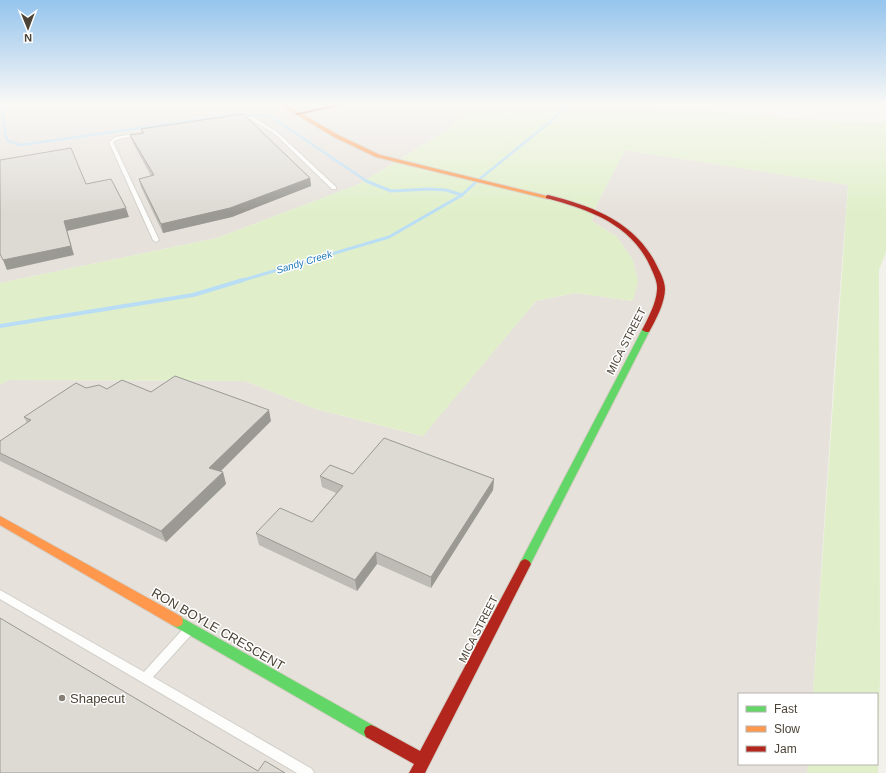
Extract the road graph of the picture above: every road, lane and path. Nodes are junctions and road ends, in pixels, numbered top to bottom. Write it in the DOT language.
graph roads {
  1 [pos="113,140"];
  2 [pos="283,140"];
  3 [pos="346,140"];
  4 [pos="334,188"];
  5 [pos="156,240"];
  6 [pos="0,520"];
  7 [pos="0,594"];
  8 [pos="191,628"];
  9 [pos="145,678"];
  10 [pos="423,761"];
  11 [pos="308,773"];
  12 [pos="417,773"];
  1 -- 5 [label="lane"];
  2 -- 4 [label="lane"];
  3 -- 10 [label="street, MICA STREET"];
  6 -- 8 [label="street, RON BOYLE CRESCENT"];
  7 -- 9 [label="lane"];
  8 -- 9 [label="lane"];
  8 -- 10 [label="street, RON BOYLE CRESCENT"];
  9 -- 11 [label="lane"];
  10 -- 12 [label="street, MICA STREET"];
}
